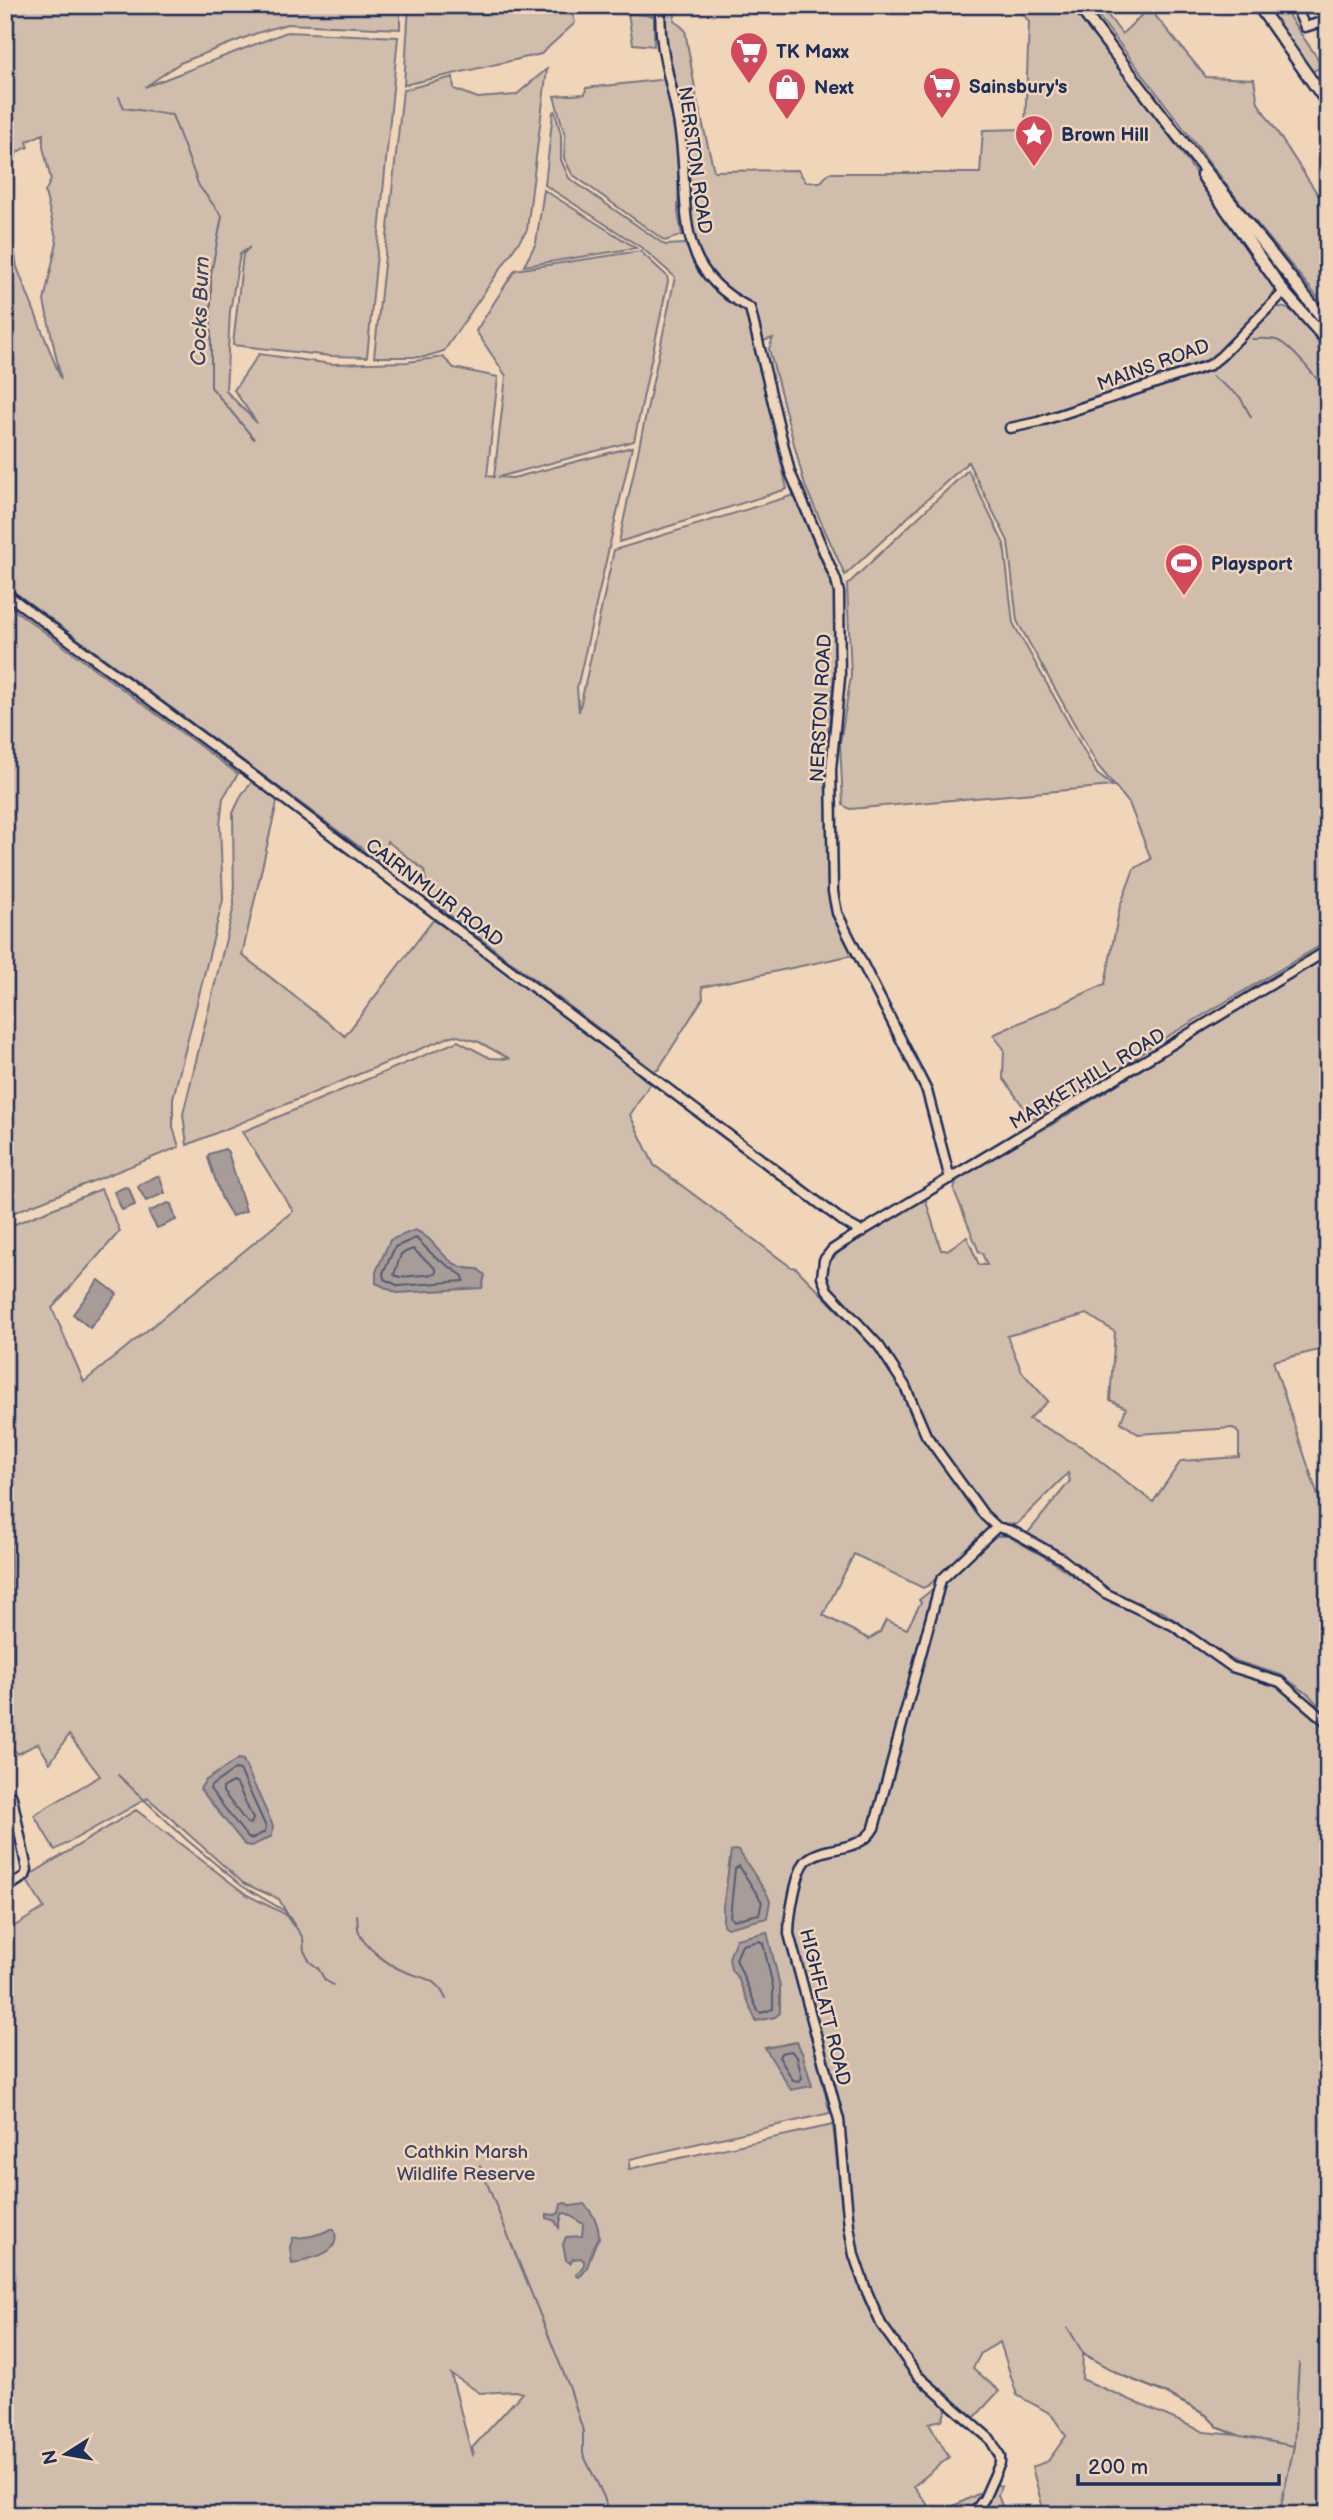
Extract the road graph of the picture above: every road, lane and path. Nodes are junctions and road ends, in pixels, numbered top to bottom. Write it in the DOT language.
graph roads {
  1 [pos="661,5"];
  2 [pos="1078,5"];
  3 [pos="1258,5"];
  4 [pos="1295,5"];
  5 [pos="1328,20"];
  6 [pos="1328,104"];
  7 [pos="1174,131"];
  8 [pos="1284,292"];
  9 [pos="1328,325"];
  10 [pos="1328,342"];
  11 [pos="1010,428"];
  12 [pos="5,593"];
  13 [pos="1328,950"];
  14 [pos="950,1179"];
  15 [pos="844,1222"];
  16 [pos="862,1232"];
  17 [pos="844,1242"];
  18 [pos="997,1527"];
  19 [pos="1328,1723"];
  20 [pos="12,1797"];
  21 [pos="5,1889"];
  22 [pos="972,2515"];
  1 -- 14 [label="street, NERSTON ROAD"];
  2 -- 7 [label="street"];
  3 -- 6 [label="street"];
  4 -- 5 [label="street"];
  7 -- 8 [label="street"];
  7 -- 9 [label="street"];
  8 -- 10 [label="street"];
  8 -- 11 [label="street, MAINS ROAD"];
  12 -- 15 [label="street, CAIRNMUIR ROAD"];
  13 -- 14 [label="street, MARKETHILL ROAD"];
  14 -- 16 [label="street, MARKETHILL ROAD"];
  15 -- 16 [label="street, CAIRNMUIR ROAD"];
  15 -- 17 [label="street"];
  16 -- 17 [label="street"];
  17 -- 18 [label="street"];
  18 -- 19 [label="street"];
  18 -- 22 [label="street, HIGHFLATT ROAD"];
  20 -- 21 [label="street"];
}
